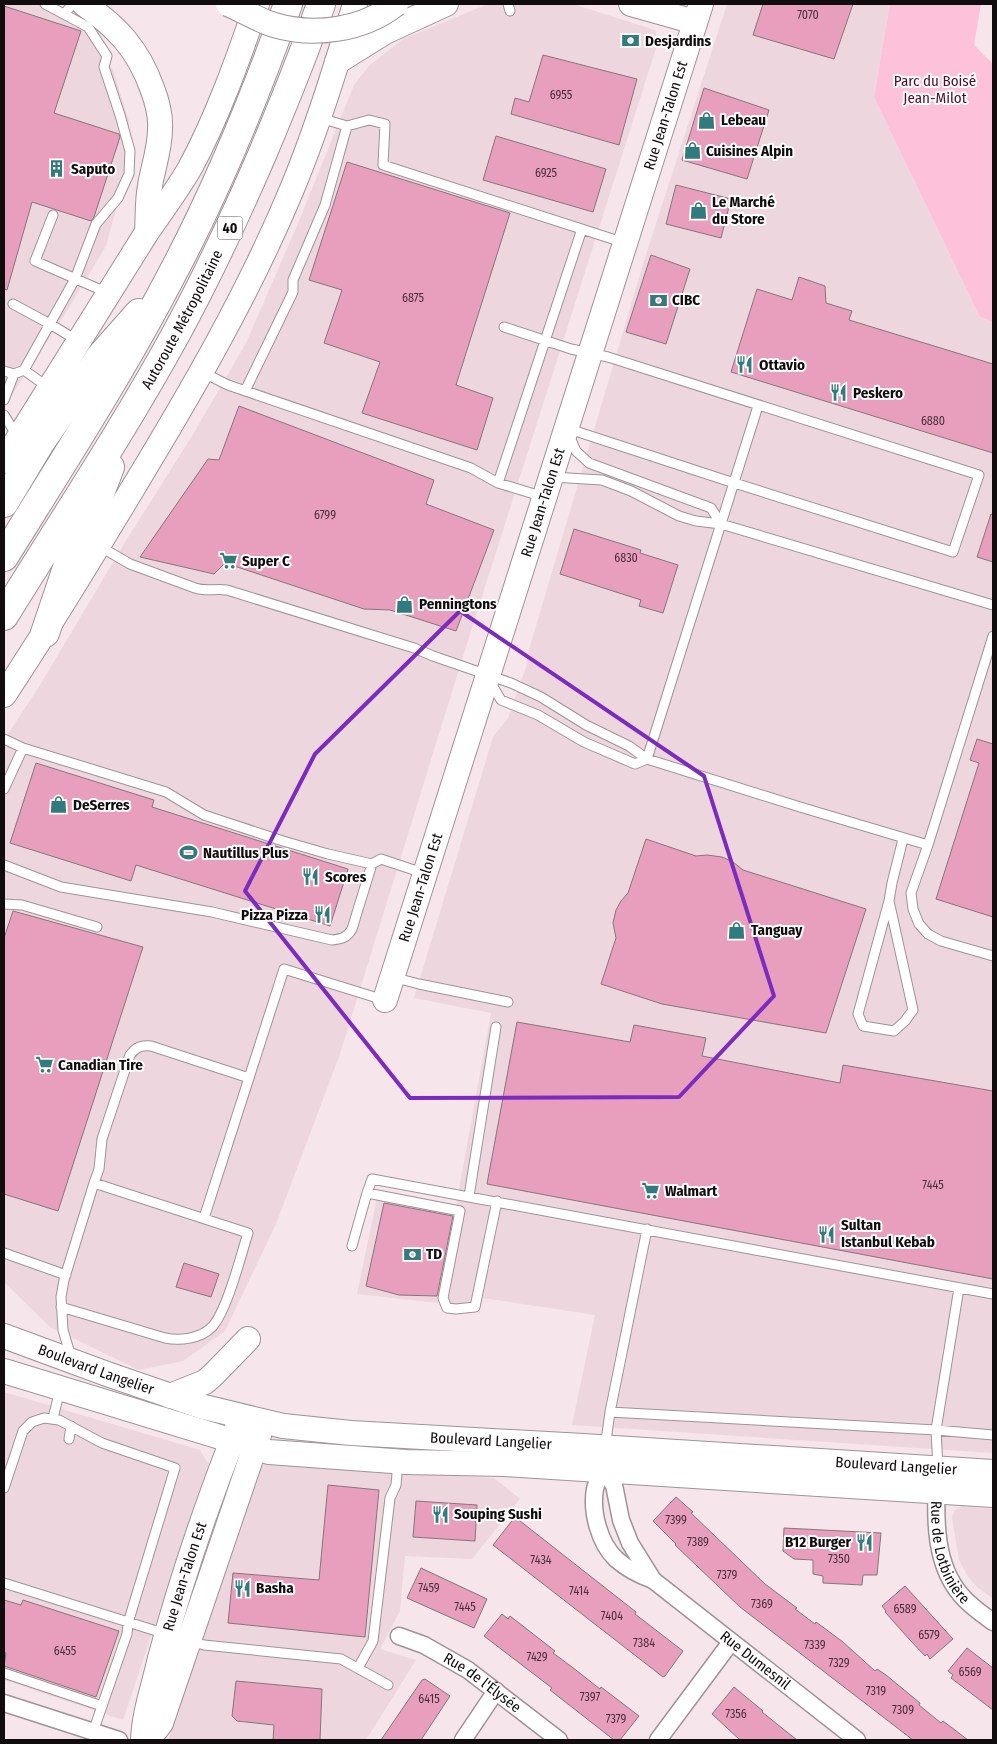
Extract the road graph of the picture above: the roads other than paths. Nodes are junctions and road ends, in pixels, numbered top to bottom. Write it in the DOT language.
graph roads {
  1 [pos="45,4"];
  2 [pos="73,4"];
  3 [pos="228,4"];
  4 [pos="257,4"];
  5 [pos="288,4"];
  6 [pos="321,4"];
  7 [pos="355,4"];
  8 [pos="396,4"];
  9 [pos="446,4"];
  10 [pos="631,4"];
  11 [pos="74,9"];
  12 [pos="697,9"];
  13 [pos="337,62"];
  14 [pos="318,117"];
  15 [pos="347,126"];
  16 [pos="53,215"];
  17 [pos="582,229"];
  18 [pos="146,232"];
  19 [pos="625,243"];
  20 [pos="171,277"];
  21 [pos="75,280"];
  22 [pos="108,293"];
  23 [pos="13,304"];
  24 [pos="50,324"];
  25 [pos="504,327"];
  26 [pos="544,340"];
  27 [pos="78,341"];
  28 [pos="589,353"];
  29 [pos="24,370"];
  30 [pos="4,371"];
  31 [pos="202,372"];
  32 [pos="14,374"];
  33 [pos="49,388"];
  34 [pos="244,391"];
  35 [pos="4,400"];
  36 [pos="135,403"];
  37 [pos="758,406"];
  38 [pos="4,415"];
  39 [pos="565,428"];
  40 [pos="18,437"];
  41 [pos="4,461"];
  42 [pos="498,483"];
  43 [pos="734,483"];
  44 [pos="547,487"];
  45 [pos="4,502"];
  46 [pos="721,524"];
  47 [pos="98,545"];
  48 [pos="4,557"];
  49 [pos="993,605"];
  50 [pos="4,616"];
  51 [pos="45,633"];
  52 [pos="993,636"];
  53 [pos="486,676"];
  54 [pos="4,695"];
  55 [pos="4,739"];
  56 [pos="23,748"];
  57 [pos="647,759"];
  58 [pos="4,789"];
  59 [pos="903,839"];
  60 [pos="928,845"];
  61 [pos="372,864"];
  62 [pos="4,865"];
  63 [pos="424,873"];
  64 [pos="889,901"];
  65 [pos="4,904"];
  66 [pos="97,928"];
  67 [pos="993,956"];
  68 [pos="392,977"];
  69 [pos="385,1000"];
  70 [pos="508,1002"];
  71 [pos="496,1027"];
  72 [pos="249,1078"];
  73 [pos="94,1183"];
  74 [pos="367,1193"];
  75 [pos="469,1196"];
  76 [pos="497,1201"];
  77 [pos="204,1218"];
  78 [pos="647,1229"];
  79 [pos="352,1246"];
  80 [pos="4,1253"];
  81 [pos="66,1274"];
  82 [pos="959,1288"];
  83 [pos="993,1294"];
  84 [pos="61,1307"];
  85 [pos="7,1331"];
  86 [pos="248,1339"];
  87 [pos="73,1362"];
  88 [pos="4,1370"];
  89 [pos="61,1387"];
  90 [pos="170,1396"];
  91 [pos="610,1412"];
  92 [pos="52,1418"];
  93 [pos="252,1420"];
  94 [pos="71,1426"];
  95 [pos="936,1430"];
  96 [pos="993,1435"];
  97 [pos="69,1439"];
  98 [pos="243,1445"];
  99 [pos="604,1459"];
  100 [pos="399,1461"];
  101 [pos="938,1468"];
  102 [pos="993,1472"];
  103 [pos="4,1488"];
  104 [pos="937,1491"];
  105 [pos="993,1495"];
  106 [pos="653,1580"];
  107 [pos="4,1583"];
  108 [pos="993,1622"];
  109 [pos="128,1623"];
  110 [pos="167,1634"];
  111 [pos="399,1636"];
  112 [pos="189,1641"];
  113 [pos="731,1642"];
  114 [pos="358,1668"];
  115 [pos="4,1673"];
  116 [pos="388,1685"];
  117 [pos="496,1691"];
  118 [pos="4,1703"];
  119 [pos="102,1706"];
  120 [pos="93,1732"];
  121 [pos="119,1740"];
  122 [pos="143,1740"];
  123 [pos="148,1740"];
  124 [pos="463,1740"];
  125 [pos="559,1740"];
  126 [pos="658,1740"];
  127 [pos="857,1740"];
  1 -- 11 [label="lane"];
  2 -- 11 [label="lane"];
  3 -- 8 [label="main road, bridge"];
  4 -- 18 [label="main road"];
  5 -- 20 [label="highway, Autoroute Métropolitaine / 40"];
  6 -- 36 [label="highway, Autoroute Métropolitaine / 40"];
  7 -- 13 [label="main road"];
  9 -- 13 [label="main road"];
  10 -- 12 [label="main road"];
  11 -- 18 [label="main road"];
  11 -- 21 [label="lane"];
  12 -- 19 [label="main road, Rue Jean-Talon Est"];
  13 -- 14 [label="main road"];
  14 -- 15 [label="lane"];
  14 -- 31 [label="main road"];
  15 -- 17 [label="lane"];
  15 -- 34 [label="lane"];
  16 -- 21 [label="lane"];
  17 -- 19 [label="lane"];
  17 -- 26 [label="lane"];
  18 -- 22 [label="main road"];
  19 -- 28 [label="main road, Rue Jean-Talon Est"];
  20 -- 45 [label="highway"];
  20 -- 48 [label="highway, Autoroute Métropolitaine / 40"];
  21 -- 22 [label="lane"];
  21 -- 24 [label="lane"];
  22 -- 27 [label="main road"];
  23 -- 24 [label="lane"];
  24 -- 27 [label="lane"];
  24 -- 29 [label="lane"];
  25 -- 26 [label="lane"];
  26 -- 28 [label="lane"];
  26 -- 42 [label="lane"];
  27 -- 33 [label="main road"];
  28 -- 37 [label="lane"];
  28 -- 39 [label="main road, Rue Jean-Talon Est"];
  29 -- 32 [label="lane"];
  29 -- 33 [label="lane"];
  30 -- 32 [label="lane"];
  31 -- 34 [label="lane"];
  31 -- 47 [label="main road"];
  32 -- 35 [label="lane"];
  33 -- 40 [label="main road"];
  34 -- 42 [label="lane"];
  36 -- 50 [label="highway, Autoroute Métropolitaine / 40"];
  36 -- 51 [label="highway"];
  37 -- 43 [label="lane"];
  37 -- 43 [label="lane"];
  38 -- 40 [label="lane"];
  39 -- 43 [label="lane"];
  39 -- 44 [label="main road, Rue Jean-Talon Est"];
  39 -- 46 [label="lane"];
  40 -- 41 [label="main road"];
  42 -- 44 [label="lane"];
  43 -- 46 [label="lane"];
  44 -- 46 [label="lane"];
  44 -- 53 [label="main road, Rue Jean-Talon Est"];
  46 -- 49 [label="lane"];
  46 -- 57 [label="lane"];
  47 -- 51 [label="main road"];
  47 -- 53 [label="lane"];
  51 -- 54 [label="main road"];
  52 -- 60 [label="lane"];
  53 -- 57 [label="lane"];
  53 -- 57 [label="lane"];
  53 -- 63 [label="main road, Rue Jean-Talon Est"];
  55 -- 56 [label="lane"];
  56 -- 58 [label="lane"];
  56 -- 61 [label="lane"];
  57 -- 59 [label="lane"];
  59 -- 60 [label="lane"];
  59 -- 64 [label="lane"];
  60 -- 67 [label="lane"];
  61 -- 62 [label="lane"];
  61 -- 63 [label="lane"];
  63 -- 68 [label="main road, Rue Jean-Talon Est"];
  64 -- 64 [label="lane"];
  65 -- 66 [label="lane"];
  68 -- 69 [label="main road, Rue Jean-Talon Est"];
  68 -- 70 [label="lane"];
  69 -- 72 [label="lane"];
  71 -- 75 [label="lane"];
  72 -- 73 [label="lane"];
  72 -- 77 [label="lane"];
  73 -- 77 [label="lane"];
  73 -- 81 [label="lane"];
  74 -- 75 [label="lane"];
  74 -- 76 [label="lane"];
  74 -- 79 [label="lane"];
  75 -- 76 [label="lane"];
  76 -- 78 [label="lane"];
  77 -- 84 [label="lane"];
  78 -- 82 [label="lane"];
  78 -- 91 [label="lane"];
  80 -- 81 [label="lane"];
  81 -- 84 [label="lane"];
  82 -- 83 [label="lane"];
  82 -- 95 [label="lane"];
  84 -- 87 [label="lane"];
  85 -- 87 [label="main road, Boulevard Langelier"];
  86 -- 90 [label="main road"];
  87 -- 90 [label="main road, Boulevard Langelier"];
  88 -- 89 [label="main road, Boulevard Langelier"];
  89 -- 92 [label="lane"];
  89 -- 98 [label="main road, Boulevard Langelier"];
  90 -- 93 [label="main road, Boulevard Langelier"];
  91 -- 95 [label="lane"];
  91 -- 99 [label="lane"];
  92 -- 94 [label="lane"];
  92 -- 103 [label="lane"];
  93 -- 98 [label="main road, Rue Jean-Talon Est"];
  93 -- 99 [label="main road, Boulevard Langelier"];
  94 -- 97 [label="lane"];
  94 -- 109 [label="lane"];
  95 -- 96 [label="lane"];
  95 -- 101 [label="lane"];
  98 -- 100 [label="main road, Boulevard Langelier"];
  98 -- 110 [label="main road, Rue Jean-Talon Est"];
  98 -- 112 [label="main road, Rue Jean-Talon Est"];
  99 -- 100 [label="main road, Boulevard Langelier"];
  99 -- 101 [label="main road, Boulevard Langelier"];
  99 -- 104 [label="main road, Boulevard Langelier"];
  99 -- 106 [label="street, Rue Dumesnil"];
  99 -- 106 [label="street, Rue Dumesnil"];
  100 -- 114 [label="lane"];
  101 -- 102 [label="main road, Boulevard Langelier"];
  101 -- 104 [label="street, Rue de Lotbinière"];
  104 -- 105 [label="main road, Boulevard Langelier"];
  104 -- 108 [label="street, Rue de Lotbinière"];
  106 -- 113 [label="street, Rue Dumesnil"];
  107 -- 109 [label="lane"];
  109 -- 110 [label="lane"];
  109 -- 119 [label="lane"];
  110 -- 122 [label="main road, Rue Jean-Talon Est"];
  111 -- 117 [label="street, Rue de l'Élysée"];
  112 -- 114 [label="lane"];
  112 -- 123 [label="main road, Rue Jean-Talon Est"];
  113 -- 126 [label="street"];
  113 -- 127 [label="street, Rue Dumesnil"];
  114 -- 116 [label="lane"];
  115 -- 119 [label="lane"];
  117 -- 124 [label="street"];
  117 -- 125 [label="street, Rue de l'Élysée"];
  118 -- 120 [label="street"];
  119 -- 120 [label="lane"];
  120 -- 121 [label="street"];
}
